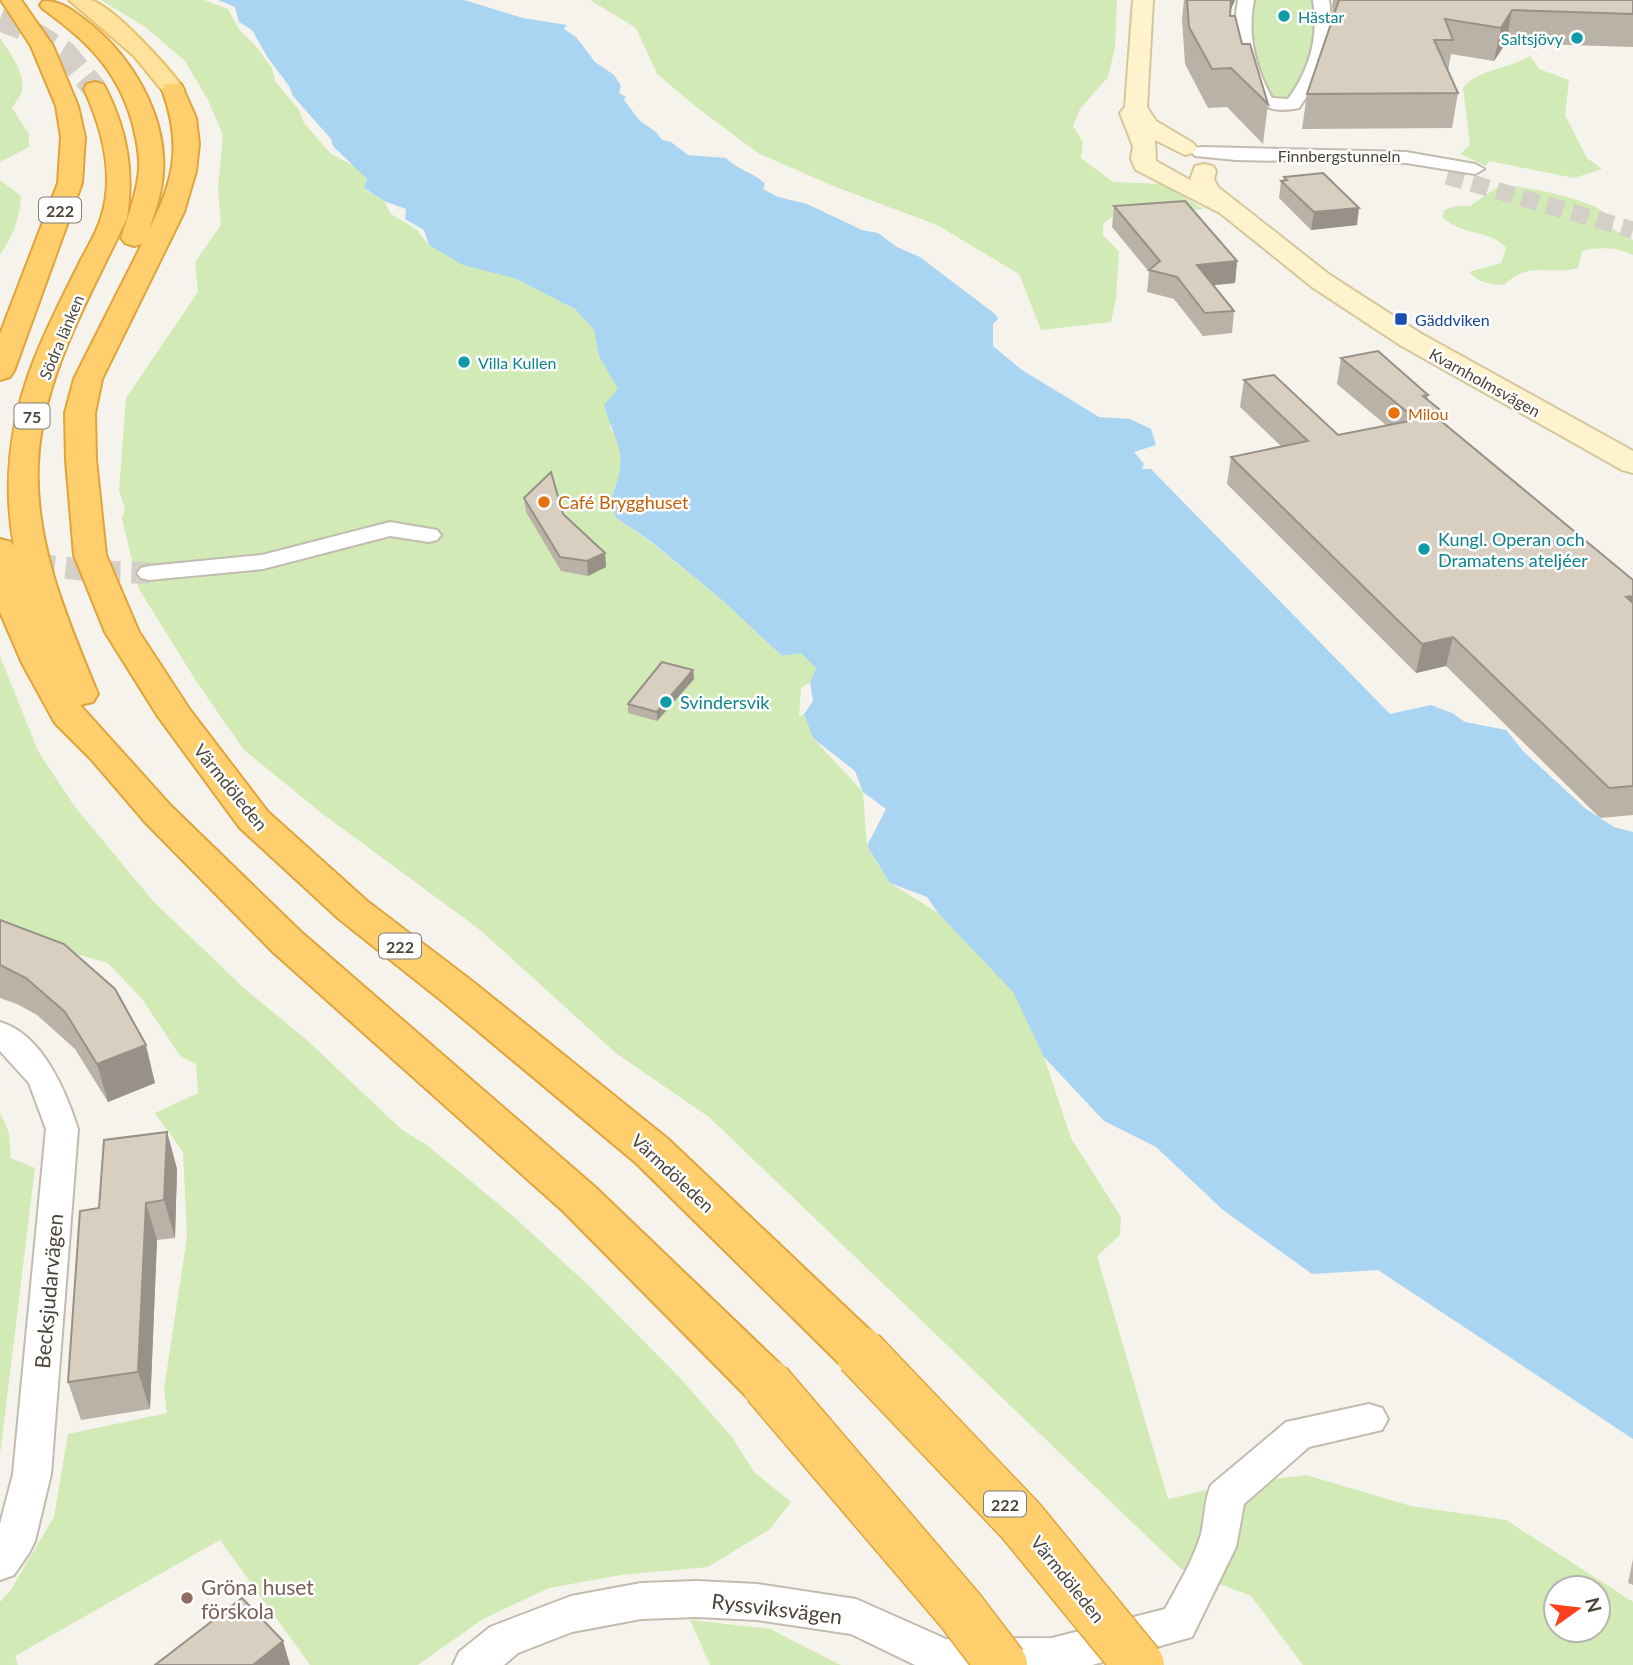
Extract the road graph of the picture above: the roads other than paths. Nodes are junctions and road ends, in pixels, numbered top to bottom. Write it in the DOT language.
graph roads {
  1 [pos="12,0"];
  2 [pos="79,0"];
  3 [pos="1143,0"];
  4 [pos="1246,0"];
  5 [pos="1321,0"];
  6 [pos="50,5"];
  7 [pos="95,89"];
  8 [pos="173,89"];
  9 [pos="1136,107"];
  10 [pos="1200,160"];
  11 [pos="1149,162"];
  12 [pos="1475,169"];
  13 [pos="1447,176"];
  14 [pos="1241,217"];
  15 [pos="0,371"];
  16 [pos="88,379"];
  17 [pos="1633,464"];
  18 [pos="429,536"];
  19 [pos="0,549"];
  20 [pos="149,573"];
  21 [pos="104,751"];
  22 [pos="0,1032"];
  23 [pos="1369,1419"];
  24 [pos="0,1563"];
  25 [pos="473,1665"];
  26 [pos="1002,1665"];
  27 [pos="1139,1665"];
  1 -- 15 [label="highway, 222"];
  2 -- 8 [label="main road, 222"];
  3 -- 9 [label="street"];
  4 -- 5 [label="street"];
  6 -- 16 [label="highway, Södra länken"];
  7 -- 21 [label="highway, Södra länken / 75"];
  8 -- 16 [label="highway, 222"];
  9 -- 10 [label="street"];
  9 -- 11 [label="street"];
  10 -- 11 [label="street"];
  10 -- 12 [label="street, Finnbergstunneln"];
  10 -- 13 [label="street, Finnbergstunneln"];
  10 -- 14 [label="street, Kvarnholmsvägen"];
  11 -- 14 [label="street, Kvarnholmsvägen"];
  14 -- 17 [label="street, Kvarnholmsvägen"];
  16 -- 27 [label="highway, Värmdöleden / 222, bridge"];
  18 -- 20 [label="street"];
  19 -- 21 [label="highway"];
  21 -- 26 [label="highway, bridge"];
  22 -- 24 [label="street, Becksjudarvägen"];
  23 -- 25 [label="street, Ryssviksvägen"];
}
